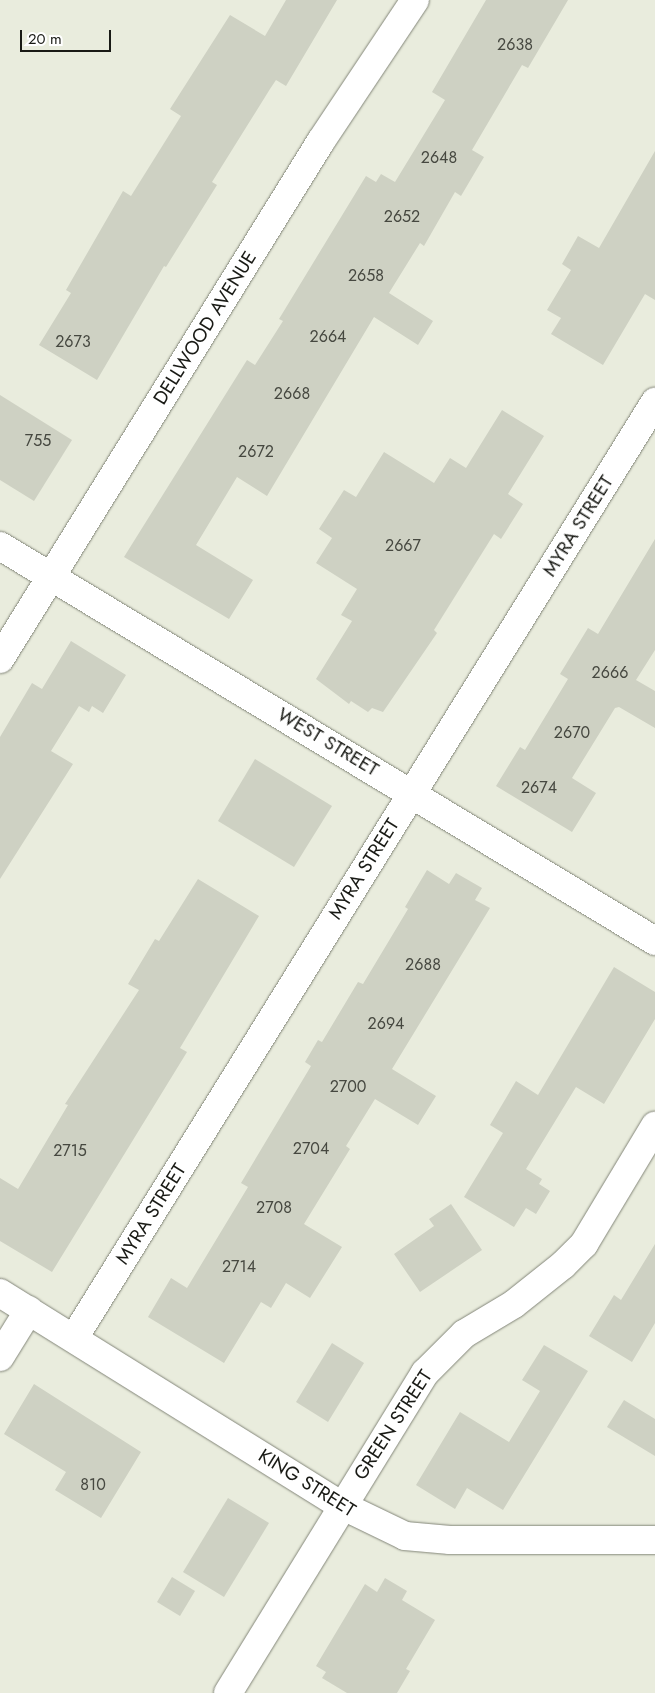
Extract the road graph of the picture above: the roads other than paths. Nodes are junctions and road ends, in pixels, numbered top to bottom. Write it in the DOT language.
graph roads {
  1 [pos="415,0"];
  2 [pos="655,402"];
  3 [pos="0,546"];
  4 [pos="51,577"];
  5 [pos="0,659"];
  6 [pos="412,792"];
  7 [pos="655,941"];
  8 [pos="655,1126"];
  9 [pos="0,1293"];
  10 [pos="29,1310"];
  11 [pos="74,1338"];
  12 [pos="0,1357"];
  13 [pos="341,1505"];
  14 [pos="655,1540"];
  15 [pos="228,1693"];
  1 -- 4 [label="street, DELLWOOD AVENUE"];
  2 -- 6 [label="street, MYRA STREET"];
  3 -- 4 [label="street, WEST STREET"];
  4 -- 5 [label="street, DELLWOOD AVENUE"];
  4 -- 6 [label="street, WEST STREET"];
  6 -- 7 [label="street, WEST STREET"];
  6 -- 11 [label="street, MYRA STREET"];
  8 -- 13 [label="street, GREEN STREET"];
  9 -- 10 [label="street, KING STREET"];
  10 -- 11 [label="street, KING STREET"];
  10 -- 12 [label="street"];
  11 -- 13 [label="street, KING STREET"];
  13 -- 14 [label="street, KING STREET"];
  13 -- 15 [label="street, GREEN STREET"];
}
